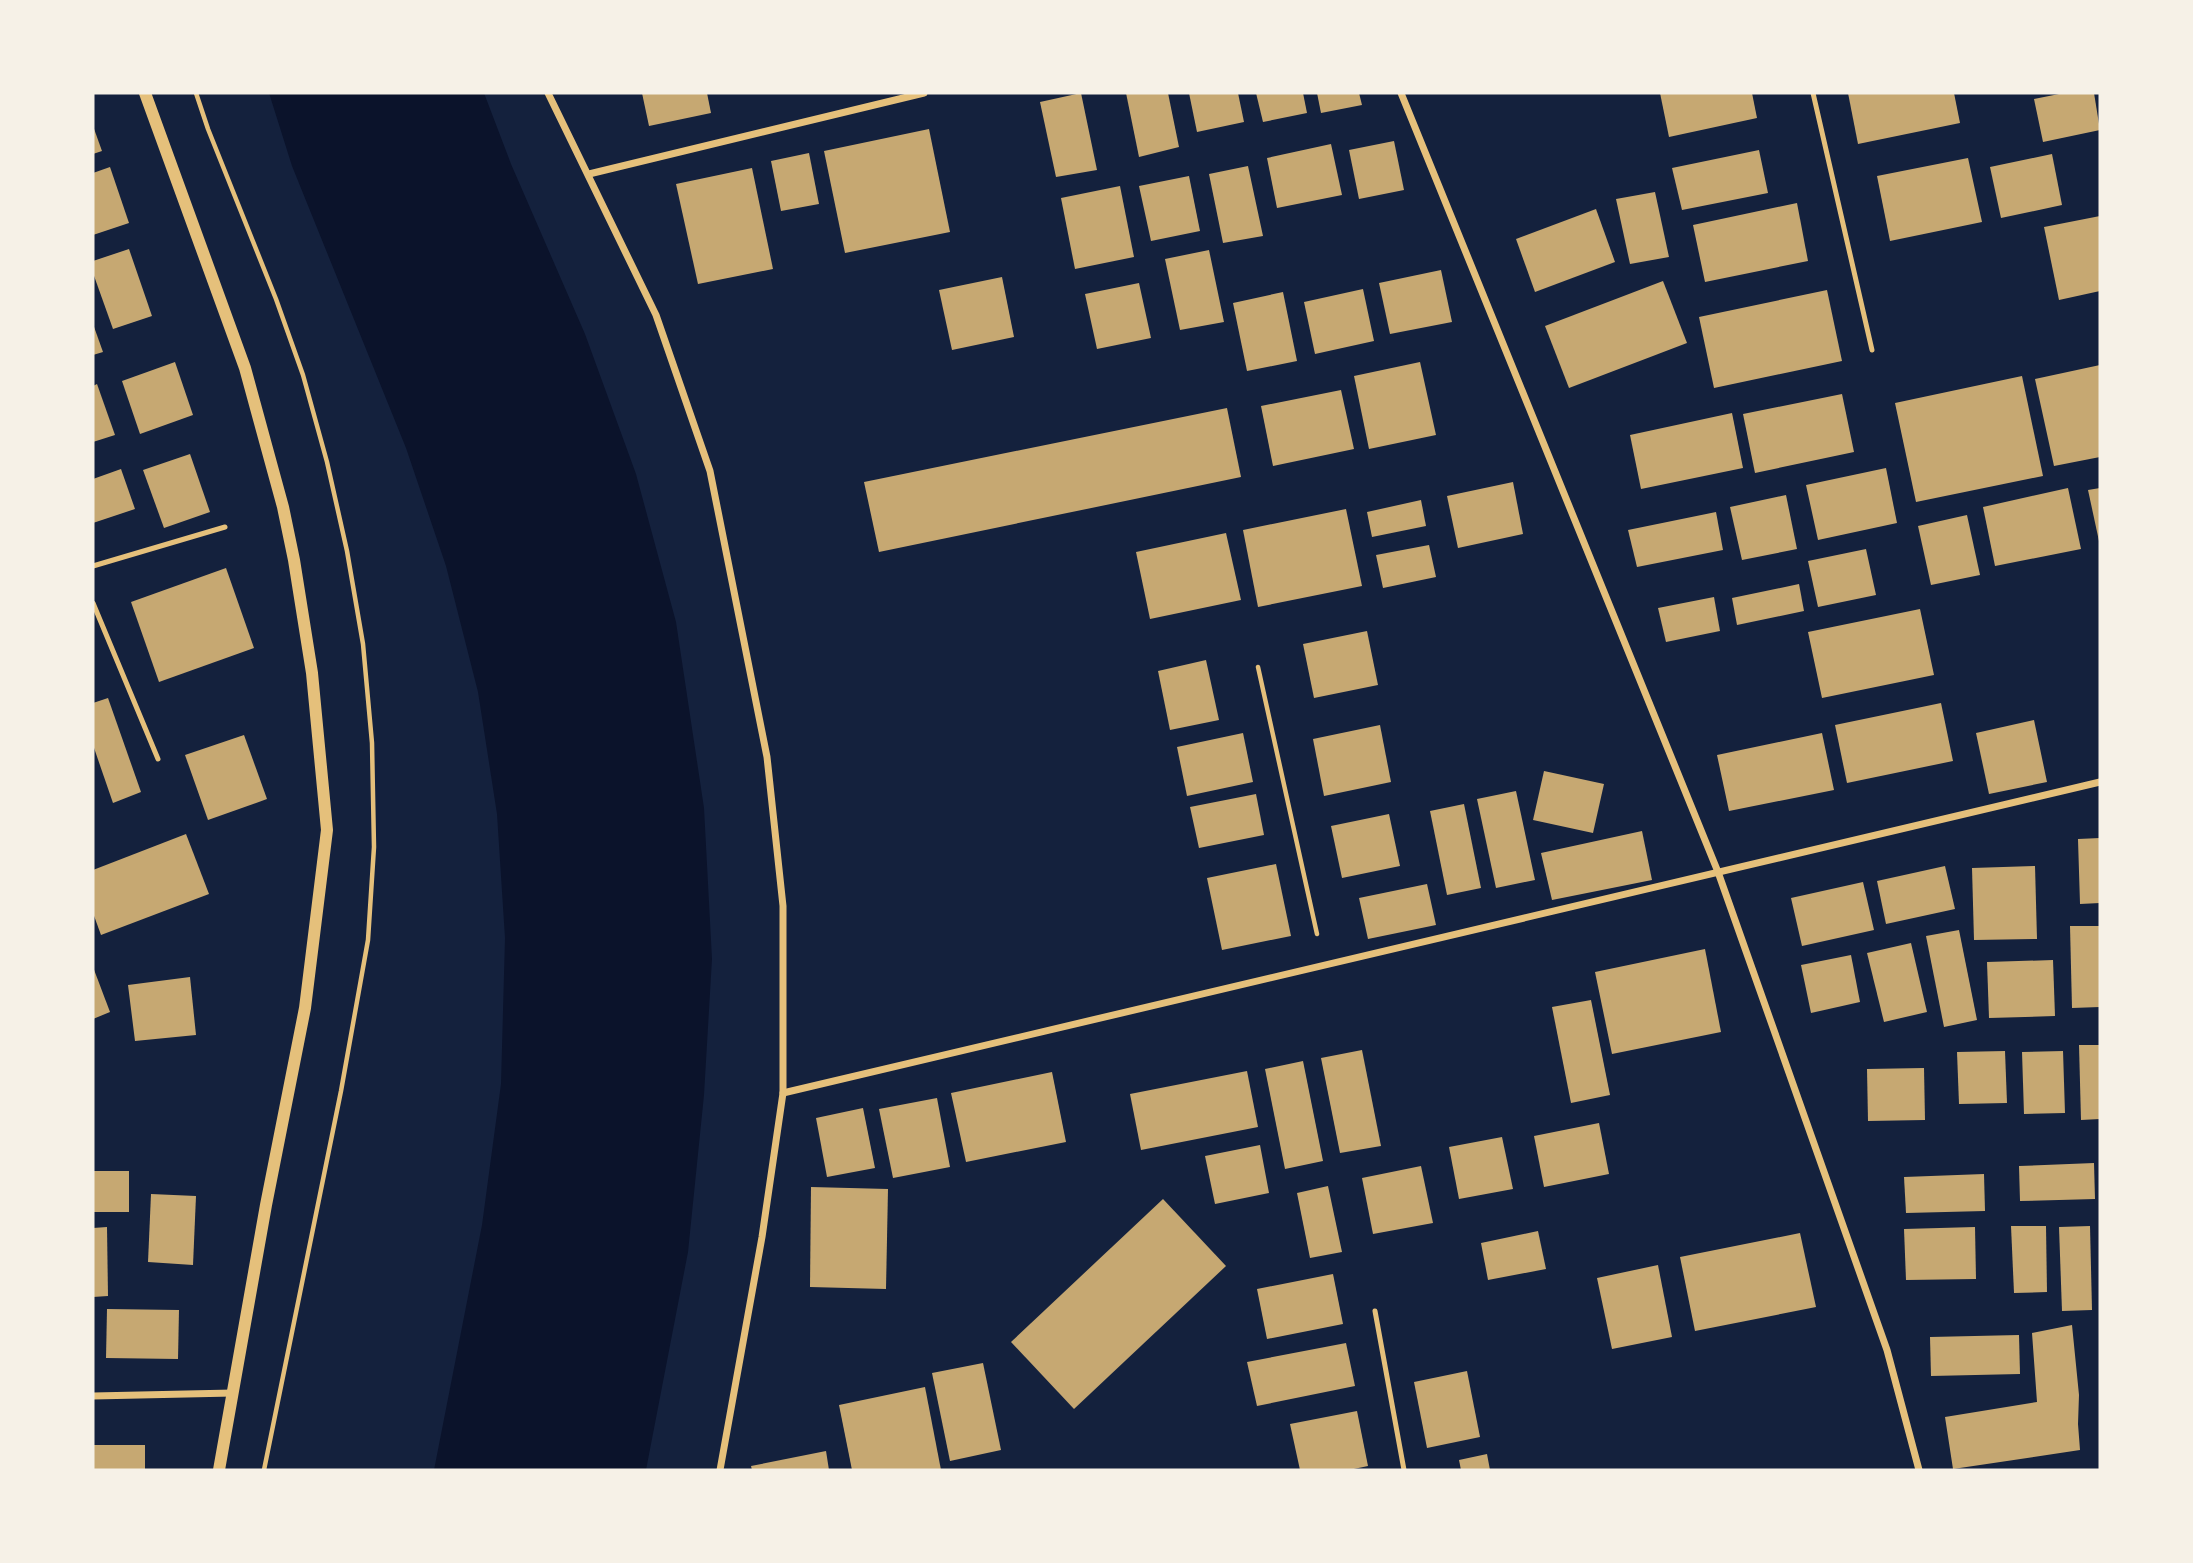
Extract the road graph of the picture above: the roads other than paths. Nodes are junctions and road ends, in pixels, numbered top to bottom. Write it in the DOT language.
graph roads {
  1 [pos="145,93"];
  2 [pos="548,93"];
  3 [pos="924,93"];
  4 [pos="1401,93"];
  5 [pos="1814,93"];
  6 [pos="589,174"];
  7 [pos="1872,350"];
  8 [pos="225,527"];
  9 [pos="93,566"];
  10 [pos="93,603"];
  11 [pos="158,759"];
  12 [pos="2100,782"];
  13 [pos="1718,872"];
  14 [pos="783,1093"];
  15 [pos="1376,1311"];
  16 [pos="233,1393"];
  17 [pos="93,1396"];
  18 [pos="219,1470"];
  19 [pos="720,1470"];
  20 [pos="1404,1470"];
  21 [pos="1919,1470"];
  1 -- 16 [label="street"];
  2 -- 6 [label="street"];
  3 -- 6 [label="street"];
  4 -- 13 [label="street"];
  5 -- 7 [label="lane"];
  6 -- 14 [label="street"];
  8 -- 9 [label="lane"];
  10 -- 11 [label="lane"];
  12 -- 13 [label="street"];
  13 -- 14 [label="street"];
  13 -- 21 [label="street"];
  14 -- 19 [label="street"];
  15 -- 20 [label="lane"];
  16 -- 17 [label="street"];
  16 -- 18 [label="street"];
}
